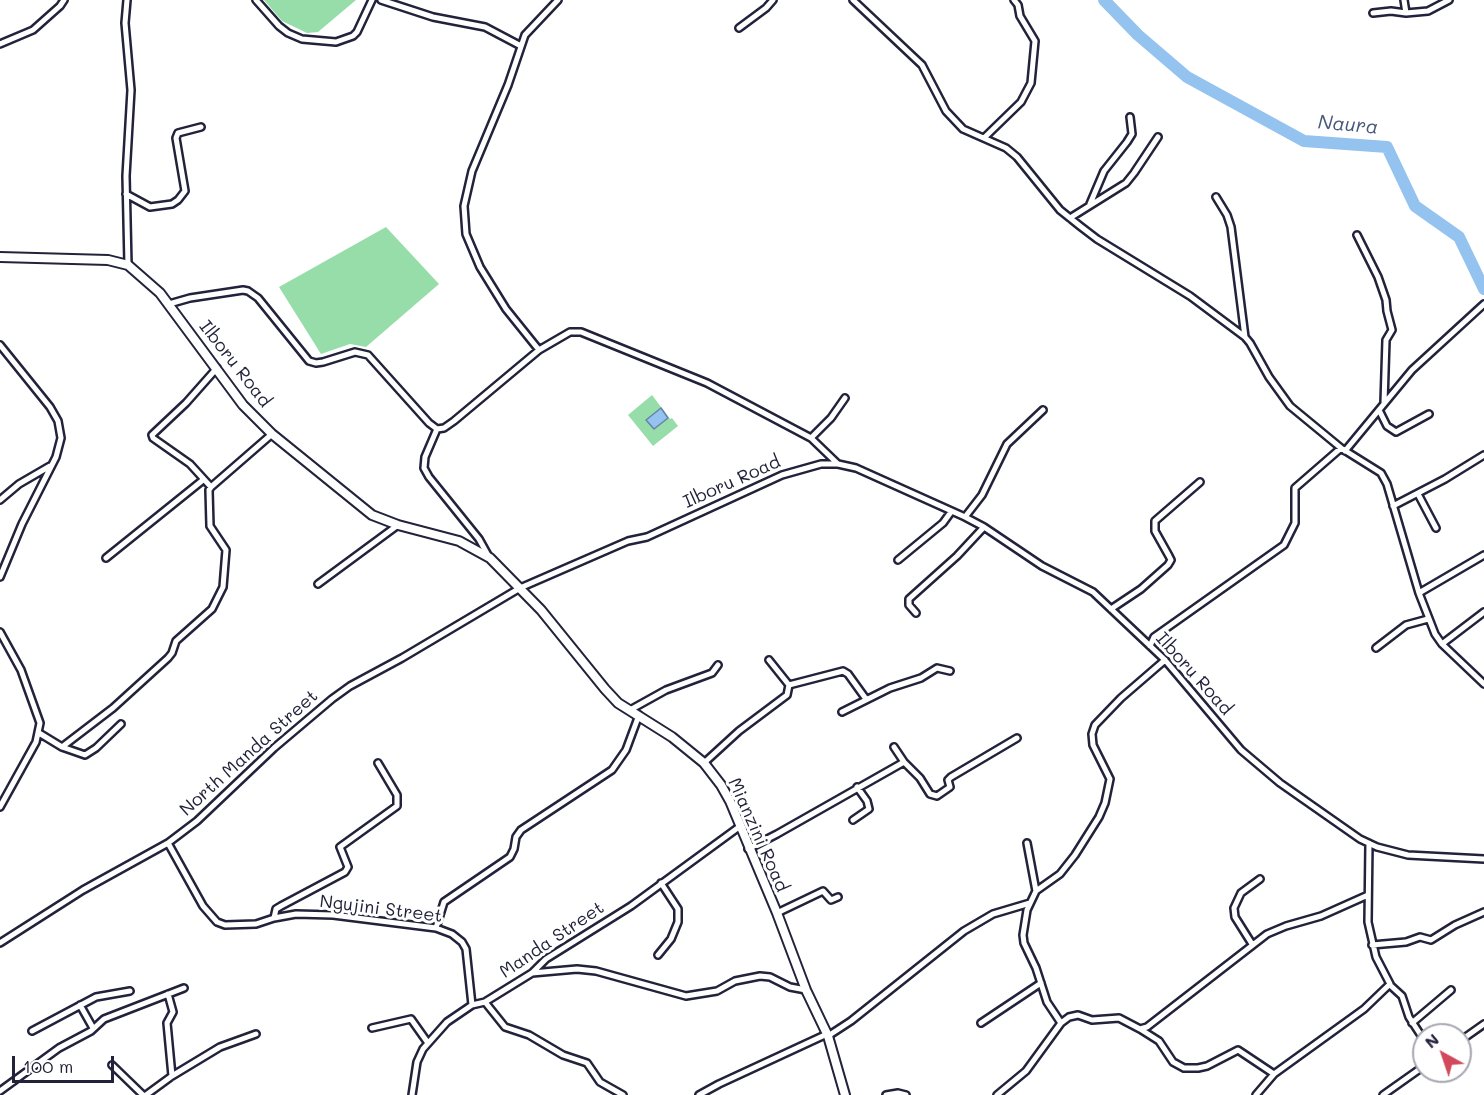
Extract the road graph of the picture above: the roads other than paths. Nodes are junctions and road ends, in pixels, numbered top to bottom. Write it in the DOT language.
graph roads {
  1 [pos="64,0"];
  2 [pos="127,0"];
  3 [pos="256,0"];
  4 [pos="372,0"];
  5 [pos="381,0"];
  6 [pos="558,0"];
  7 [pos="773,0"];
  8 [pos="853,0"];
  9 [pos="1014,0"];
  10 [pos="1404,0"];
  11 [pos="1449,0"];
  12 [pos="1372,13"];
  13 [pos="1406,13"];
  14 [pos="739,28"];
  15 [pos="0,44"];
  16 [pos="521,46"];
  17 [pos="1130,117"];
  18 [pos="201,127"];
  19 [pos="985,137"];
  20 [pos="1158,137"];
  21 [pos="126,194"];
  22 [pos="1216,197"];
  23 [pos="1090,204"];
  24 [pos="1070,218"];
  25 [pos="1357,235"];
  26 [pos="0,257"];
  27 [pos="128,265"];
  28 [pos="169,304"];
  29 [pos="1484,304"];
  30 [pos="1245,337"];
  31 [pos="0,345"];
  32 [pos="539,350"];
  33 [pos="217,368"];
  34 [pos="845,398"];
  35 [pos="1384,403"];
  36 [pos="1043,410"];
  37 [pos="1379,410"];
  38 [pos="1429,414"];
  39 [pos="437,429"];
  40 [pos="272,434"];
  41 [pos="811,438"];
  42 [pos="1343,450"];
  43 [pos="1484,454"];
  44 [pos="838,464"];
  45 [pos="51,465"];
  46 [pos="203,480"];
  47 [pos="1200,482"];
  48 [pos="211,487"];
  49 [pos="1418,494"];
  50 [pos="0,500"];
  51 [pos="1393,506"];
  52 [pos="951,512"];
  53 [pos="965,517"];
  54 [pos="398,525"];
  55 [pos="984,528"];
  56 [pos="1436,528"];
  57 [pos="1484,555"];
  58 [pos="106,558"];
  59 [pos="490,558"];
  60 [pos="898,560"];
  61 [pos="0,577"];
  62 [pos="318,584"];
  63 [pos="520,588"];
  64 [pos="1419,593"];
  65 [pos="1111,609"];
  66 [pos="1484,612"];
  67 [pos="915,613"];
  68 [pos="1428,619"];
  69 [pos="0,632"];
  70 [pos="1442,644"];
  71 [pos="1150,646"];
  72 [pos="1376,648"];
  73 [pos="769,660"];
  74 [pos="1165,660"];
  75 [pos="718,665"];
  76 [pos="950,671"];
  77 [pos="1484,684"];
  78 [pos="789,685"];
  79 [pos="866,699"];
  80 [pos="630,710"];
  81 [pos="842,712"];
  82 [pos="639,715"];
  83 [pos="121,724"];
  84 [pos="39,733"];
  85 [pos="1017,738"];
  86 [pos="62,747"];
  87 [pos="894,747"];
  88 [pos="904,762"];
  89 [pos="378,763"];
  90 [pos="704,763"];
  91 [pos="857,787"];
  92 [pos="0,807"];
  93 [pos="854,820"];
  94 [pos="739,828"];
  95 [pos="168,843"];
  96 [pos="1027,843"];
  97 [pos="1369,843"];
  98 [pos="748,849"];
  99 [pos="1484,859"];
  100 [pos="1260,879"];
  101 [pos="661,883"];
  102 [pos="1036,891"];
  103 [pos="1368,894"];
  104 [pos="838,897"];
  105 [pos="1030,903"];
  106 [pos="1484,912"];
  107 [pos="777,913"];
  108 [pos="274,918"];
  109 [pos="436,928"];
  110 [pos="0,943"];
  111 [pos="1252,944"];
  112 [pos="1372,945"];
  113 [pos="658,955"];
  114 [pos="532,973"];
  115 [pos="1041,983"];
  116 [pos="1390,986"];
  117 [pos="184,988"];
  118 [pos="806,990"];
  119 [pos="1451,990"];
  120 [pos="130,991"];
  121 [pos="168,994"];
  122 [pos="485,1002"];
  123 [pos="80,1005"];
  124 [pos="472,1005"];
  125 [pos="981,1023"];
  126 [pos="1061,1023"];
  127 [pos="1412,1023"];
  128 [pos="93,1028"];
  129 [pos="372,1028"];
  130 [pos="1140,1029"];
  131 [pos="32,1031"];
  132 [pos="256,1034"];
  133 [pos="827,1035"];
  134 [pos="428,1043"];
  135 [pos="112,1065"];
  136 [pos="1275,1074"];
  137 [pos="1412,1074"];
  138 [pos="172,1076"];
  139 [pos="0,1091"];
  140 [pos="145,1095"];
  141 [pos="412,1095"];
  142 [pos="623,1095"];
  143 [pos="699,1095"];
  144 [pos="845,1095"];
  145 [pos="886,1095"];
  146 [pos="906,1095"];
  147 [pos="997,1095"];
  148 [pos="1256,1095"];
  149 [pos="1383,1095"];
  1 -- 15 [label="street"];
  2 -- 21 [label="street"];
  3 -- 4 [label="street"];
  5 -- 16 [label="street"];
  6 -- 16 [label="street"];
  7 -- 14 [label="street"];
  8 -- 19 [label="street"];
  9 -- 19 [label="street"];
  10 -- 13 [label="street"];
  11 -- 13 [label="street"];
  12 -- 13 [label="street"];
  16 -- 32 [label="street"];
  17 -- 23 [label="street"];
  18 -- 21 [label="street"];
  19 -- 24 [label="street"];
  20 -- 23 [label="street"];
  21 -- 27 [label="street"];
  22 -- 30 [label="street"];
  23 -- 24 [label="street"];
  24 -- 30 [label="street"];
  25 -- 35 [label="street"];
  26 -- 27 [label="street, Ilboru Road"];
  27 -- 28 [label="street, Ilboru Road"];
  28 -- 33 [label="street, Ilboru Road"];
  28 -- 39 [label="street"];
  29 -- 35 [label="street"];
  30 -- 42 [label="street"];
  31 -- 45 [label="street"];
  32 -- 39 [label="street"];
  32 -- 41 [label="street"];
  33 -- 40 [label="street, Ilboru Road"];
  33 -- 46 [label="street"];
  34 -- 41 [label="street"];
  35 -- 37 [label="street"];
  36 -- 53 [label="street"];
  37 -- 38 [label="street"];
  37 -- 42 [label="street"];
  39 -- 59 [label="street"];
  40 -- 48 [label="street"];
  40 -- 54 [label="street, Ilboru Road"];
  41 -- 44 [label="street"];
  42 -- 51 [label="street"];
  42 -- 71 [label="street"];
  43 -- 49 [label="street"];
  44 -- 52 [label="street, Ilboru Road"];
  44 -- 63 [label="street, Ilboru Road"];
  45 -- 50 [label="street"];
  45 -- 61 [label="street"];
  46 -- 48 [label="street"];
  46 -- 58 [label="street"];
  47 -- 65 [label="street"];
  48 -- 86 [label="street"];
  49 -- 51 [label="street"];
  49 -- 56 [label="street"];
  51 -- 64 [label="street"];
  52 -- 53 [label="street, Ilboru Road"];
  52 -- 60 [label="street"];
  53 -- 55 [label="street, Ilboru Road"];
  54 -- 59 [label="street, Ilboru Road"];
  54 -- 62 [label="street"];
  55 -- 65 [label="street, Ilboru Road"];
  55 -- 67 [label="street"];
  57 -- 64 [label="street"];
  59 -- 63 [label="street, Ilboru Road"];
  63 -- 80 [label="street, Mianzini Road"];
  63 -- 95 [label="street, North Manda Street"];
  64 -- 68 [label="street"];
  65 -- 71 [label="street, Ilboru Road"];
  66 -- 70 [label="street"];
  68 -- 70 [label="street"];
  68 -- 72 [label="street"];
  69 -- 84 [label="street"];
  70 -- 77 [label="street"];
  71 -- 74 [label="street, Ilboru Road"];
  73 -- 78 [label="street"];
  74 -- 97 [label="street, Ilboru Road"];
  74 -- 102 [label="street"];
  75 -- 80 [label="street"];
  76 -- 79 [label="street"];
  78 -- 79 [label="street"];
  78 -- 90 [label="street"];
  79 -- 81 [label="street"];
  80 -- 82 [label="street, Mianzini Road"];
  82 -- 90 [label="street, Mianzini Road"];
  82 -- 109 [label="street"];
  83 -- 86 [label="street"];
  84 -- 86 [label="street"];
  84 -- 92 [label="street"];
  85 -- 88 [label="street"];
  87 -- 88 [label="street"];
  88 -- 91 [label="street"];
  89 -- 108 [label="street"];
  90 -- 94 [label="street, Mianzini Road"];
  91 -- 93 [label="street"];
  91 -- 98 [label="street"];
  94 -- 98 [label="street, Mianzini Road"];
  94 -- 101 [label="street, Manda Street"];
  95 -- 108 [label="street, Ngujini Street"];
  95 -- 110 [label="street, North Manda Street"];
  96 -- 102 [label="street"];
  97 -- 99 [label="street, Ilboru Road"];
  97 -- 103 [label="street"];
  98 -- 107 [label="street, Mianzini Road"];
  100 -- 111 [label="street"];
  101 -- 113 [label="street"];
  101 -- 114 [label="street, Manda Street"];
  102 -- 105 [label="street"];
  103 -- 111 [label="street"];
  103 -- 112 [label="street"];
  104 -- 107 [label="street"];
  105 -- 115 [label="street"];
  105 -- 133 [label="street"];
  106 -- 112 [label="street"];
  107 -- 118 [label="street, Mianzini Road"];
  108 -- 109 [label="street, Ngujini Street"];
  109 -- 124 [label="street, Ngujini Street"];
  111 -- 130 [label="street"];
  112 -- 116 [label="street"];
  114 -- 118 [label="street"];
  114 -- 122 [label="street, Manda Street"];
  115 -- 125 [label="street"];
  115 -- 126 [label="street"];
  116 -- 127 [label="street"];
  116 -- 136 [label="street"];
  117 -- 121 [label="street"];
  118 -- 133 [label="street, Mianzini Road"];
  119 -- 127 [label="street"];
  120 -- 123 [label="street"];
  121 -- 128 [label="street"];
  121 -- 138 [label="street"];
  122 -- 124 [label="street, Manda Street"];
  122 -- 142 [label="street"];
  123 -- 128 [label="street"];
  123 -- 131 [label="street"];
  124 -- 134 [label="street, Manda Street"];
  126 -- 130 [label="street"];
  126 -- 147 [label="street"];
  128 -- 139 [label="street"];
  129 -- 134 [label="street"];
  130 -- 136 [label="street"];
  132 -- 138 [label="street"];
  133 -- 143 [label="street"];
  133 -- 144 [label="street, Mianzini Road"];
  134 -- 141 [label="street, Manda Street"];
  135 -- 140 [label="street"];
  136 -- 148 [label="street"];
  137 -- 149 [label="street"];
  138 -- 140 [label="street"];
  145 -- 146 [label="street"];
}
